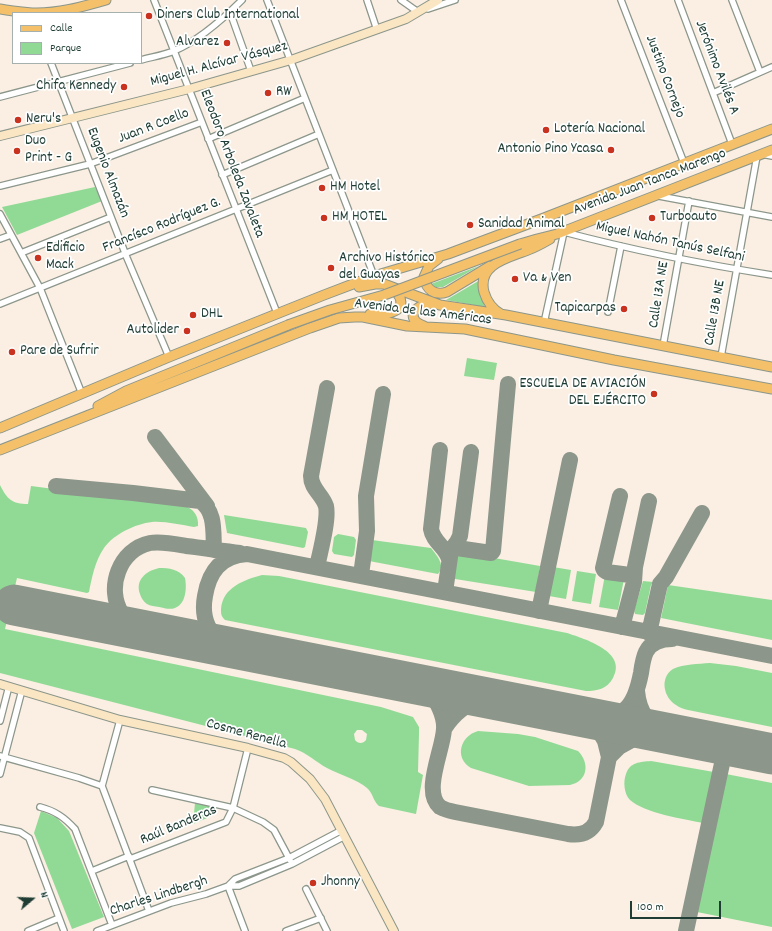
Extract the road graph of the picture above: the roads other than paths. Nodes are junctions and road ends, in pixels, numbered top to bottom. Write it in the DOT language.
graph roads {
  1 [pos="106,0"];
  2 [pos="154,0"];
  3 [pos="242,0"];
  4 [pos="267,0"];
  5 [pos="367,0"];
  6 [pos="402,0"];
  7 [pos="438,0"];
  8 [pos="455,0"];
  9 [pos="621,0"];
  10 [pos="678,0"];
  11 [pos="732,0"];
  12 [pos="0,9"];
  13 [pos="23,12"];
  14 [pos="48,12"];
  15 [pos="230,12"];
  16 [pos="419,12"];
  17 [pos="377,30"];
  18 [pos="174,51"];
  19 [pos="142,60"];
  20 [pos="291,60"];
  21 [pos="51,64"];
  22 [pos="126,64"];
  23 [pos="772,67"];
  24 [pos="251,71"];
  25 [pos="760,72"];
  26 [pos="58,82"];
  27 [pos="189,89"];
  28 [pos="713,93"];
  29 [pos="0,97"];
  30 [pos="305,98"];
  31 [pos="72,117"];
  32 [pos="202,122"];
  33 [pos="772,129"];
  34 [pos="319,134"];
  35 [pos="0,136"];
  36 [pos="208,139"];
  37 [pos="732,144"];
  38 [pos="772,150"];
  39 [pos="760,155"];
  40 [pos="772,156"];
  41 [pos="684,163"];
  42 [pos="90,164"];
  43 [pos="333,170"];
  44 [pos="222,175"];
  45 [pos="0,186"];
  46 [pos="657,195"];
  47 [pos="689,201"];
  48 [pos="236,209"];
  49 [pos="747,212"];
  50 [pos="0,214"];
  51 [pos="111,217"];
  52 [pos="772,217"];
  53 [pos="560,233"];
  54 [pos="11,235"];
  55 [pos="0,239"];
  56 [pos="621,246"];
  57 [pos="21,253"];
  58 [pos="125,253"];
  59 [pos="448,254"];
  60 [pos="678,258"];
  61 [pos="499,262"];
  62 [pos="736,269"];
  63 [pos="772,275"];
  64 [pos="374,280"];
  65 [pos="40,288"];
  66 [pos="0,304"];
  67 [pos="440,305"];
  68 [pos="608,312"];
  69 [pos="277,314"];
  70 [pos="506,315"];
  71 [pos="339,318"];
  72 [pos="544,323"];
  73 [pos="288,325"];
  74 [pos="426,326"];
  75 [pos="663,346"];
  76 [pos="249,352"];
  77 [pos="217,354"];
  78 [pos="169,357"];
  79 [pos="721,357"];
  80 [pos="772,367"];
  81 [pos="772,389"];
  82 [pos="82,394"];
  83 [pos="61,426"];
  84 [pos="0,428"];
  85 [pos="0,450"];
  86 [pos="0,684"];
  87 [pos="10,686"];
  88 [pos="22,690"];
  89 [pos="120,720"];
  90 [pos="0,722"];
  91 [pos="248,748"];
  92 [pos="2,757"];
  93 [pos="0,774"];
  94 [pos="102,786"];
  95 [pos="152,790"];
  96 [pos="40,807"];
  97 [pos="233,808"];
  98 [pos="0,828"];
  99 [pos="343,833"];
  100 [pos="129,858"];
  101 [pos="289,858"];
  102 [pos="292,864"];
  103 [pos="92,871"];
  104 [pos="228,886"];
  105 [pos="306,889"];
  106 [pos="149,911"];
  107 [pos="58,918"];
  108 [pos="321,918"];
  109 [pos="112,925"];
  110 [pos="28,931"];
  111 [pos="64,931"];
  112 [pos="97,931"];
  113 [pos="245,931"];
  114 [pos="286,931"];
  115 [pos="327,931"];
  116 [pos="394,931"];
  1 -- 14 [label="main road"];
  2 -- 18 [label="street, Eleodoro Arboleda Zavaleta"];
  3 -- 15 [label="street"];
  4 -- 20 [label="street"];
  5 -- 17 [label="street"];
  6 -- 16 [label="street"];
  7 -- 16 [label="street, Miguel H. Alcívar Vásquez"];
  8 -- 16 [label="street"];
  9 -- 41 [label="street, Justino Cornejo"];
  10 -- 28 [label="street, Jerónimo Avilés A"];
  11 -- 25 [label="street"];
  12 -- 13 [label="main road"];
  15 -- 18 [label="street"];
  15 -- 24 [label="street"];
  16 -- 17 [label="street, Miguel H. Alcívar Vásquez"];
  17 -- 20 [label="street, Miguel H. Alcívar Vásquez"];
  18 -- 19 [label="street"];
  18 -- 27 [label="street, Eleodoro Arboleda Zavaleta"];
  20 -- 24 [label="street, Miguel H. Alcívar Vásquez"];
  20 -- 30 [label="street"];
  21 -- 26 [label="street, Eugenio Almazán"];
  22 -- 26 [label="street"];
  23 -- 25 [label="street"];
  24 -- 27 [label="street, Miguel H. Alcívar Vásquez"];
  25 -- 28 [label="street"];
  26 -- 29 [label="street"];
  26 -- 31 [label="street, Eugenio Almazán"];
  27 -- 31 [label="street, Miguel H. Alcívar Vásquez"];
  27 -- 32 [label="street, Eleodoro Arboleda Zavaleta"];
  28 -- 37 [label="street, Jerónimo Avilés A"];
  30 -- 34 [label="street"];
  30 -- 36 [label="street"];
  31 -- 35 [label="street, Miguel H. Alcívar Vásquez"];
  31 -- 42 [label="street, Eugenio Almazán"];
  32 -- 36 [label="street, Eleodoro Arboleda Zavaleta"];
  32 -- 42 [label="street, Juan R Coello"];
  33 -- 37 [label="main road, Avenida Juan Tanca Marengo"];
  34 -- 43 [label="street"];
  34 -- 44 [label="street"];
  36 -- 44 [label="street, Eleodoro Arboleda Zavaleta"];
  37 -- 41 [label="main road, Avenida Juan Tanca Marengo"];
  38 -- 39 [label="main road, Avenida Juan Tanca Marengo"];
  39 -- 40 [label="street"];
  39 -- 46 [label="main road, Avenida Juan Tanca Marengo"];
  39 -- 49 [label="street, Calle 13B NE"];
  41 -- 59 [label="main road, Avenida Juan Tanca Marengo"];
  42 -- 45 [label="street, Juan R Coello"];
  42 -- 51 [label="street, Eugenio Almazán"];
  43 -- 48 [label="street, Francísco Rodríguez G."];
  43 -- 64 [label="street"];
  44 -- 48 [label="street, Eleodoro Arboleda Zavaleta"];
  46 -- 47 [label="street"];
  46 -- 53 [label="main road, Avenida Juan Tanca Marengo"];
  47 -- 49 [label="street"];
  47 -- 60 [label="street, Calle 13A NE"];
  48 -- 58 [label="street, Francísco Rodríguez G."];
  48 -- 69 [label="street, Eleodoro Arboleda Zavaleta"];
  49 -- 52 [label="street"];
  49 -- 62 [label="street, Calle 13B NE"];
  50 -- 54 [label="street"];
  51 -- 57 [label="street"];
  51 -- 58 [label="street, Eugenio Almazán"];
  53 -- 56 [label="street, Miguel Nahón Tanús Selfani"];
  53 -- 61 [label="main road"];
  53 -- 72 [label="street"];
  53 -- 73 [label="main road, Avenida Juan Tanca Marengo, bridge"];
  54 -- 55 [label="street"];
  54 -- 57 [label="street"];
  56 -- 60 [label="street, Miguel Nahón Tanús Selfani"];
  56 -- 68 [label="street"];
  57 -- 65 [label="street"];
  58 -- 65 [label="street, Francísco Rodríguez G."];
  58 -- 78 [label="street, Eugenio Almazán"];
  59 -- 61 [label="main road"];
  59 -- 64 [label="main road, Avenida Juan Tanca Marengo"];
  60 -- 62 [label="street, Miguel Nahón Tanús Selfani"];
  60 -- 75 [label="street, Calle 13A NE"];
  61 -- 70 [label="main road"];
  62 -- 63 [label="street, Miguel Nahón Tanús Selfani"];
  62 -- 79 [label="street, Calle 13B NE"];
  64 -- 67 [label="main road, Avenida de las Américas"];
  64 -- 69 [label="main road, Avenida de las Américas"];
  64 -- 71 [label="main road"];
  65 -- 66 [label="street, Francísco Rodríguez G."];
  65 -- 82 [label="street"];
  67 -- 70 [label="main road, Avenida de las Américas"];
  67 -- 74 [label="main road"];
  69 -- 78 [label="main road, Avenida de las Américas"];
  70 -- 72 [label="main road, Avenida de las Américas"];
  71 -- 74 [label="main road, Avenida de las Américas"];
  71 -- 76 [label="main road, Avenida de las Américas"];
  72 -- 75 [label="main road, Avenida de las Américas"];
  73 -- 77 [label="main road, Avenida de las Américas"];
  74 -- 81 [label="main road, Avenida de las Américas"];
  75 -- 79 [label="main road, Avenida de las Américas"];
  76 -- 77 [label="main road"];
  76 -- 83 [label="main road, Avenida de las Américas"];
  77 -- 83 [label="main road, Avenida de las Américas"];
  78 -- 82 [label="main road, Avenida de las Américas"];
  79 -- 80 [label="main road, Avenida de las Américas"];
  82 -- 84 [label="main road, Avenida de las Américas"];
  83 -- 85 [label="main road, Avenida de las Américas"];
  86 -- 87 [label="street, Cosme Renella"];
  87 -- 88 [label="street, Cosme Renella"];
  87 -- 90 [label="street"];
  88 -- 89 [label="street, Cosme Renella"];
  88 -- 92 [label="street"];
  89 -- 91 [label="street, Cosme Renella"];
  89 -- 94 [label="street"];
  91 -- 97 [label="street"];
  91 -- 99 [label="street, Cosme Renella"];
  92 -- 93 [label="street"];
  92 -- 94 [label="street"];
  94 -- 100 [label="street"];
  95 -- 97 [label="street"];
  96 -- 103 [label="street"];
  97 -- 100 [label="street, Raúl Banderas"];
  97 -- 101 [label="street"];
  98 -- 107 [label="street"];
  99 -- 101 [label="street, Charles Lindbergh"];
  99 -- 102 [label="street, Charles Lindbergh"];
  99 -- 116 [label="street, Cosme Renella"];
  100 -- 103 [label="street, Raúl Banderas"];
  100 -- 106 [label="street"];
  101 -- 102 [label="street"];
  101 -- 104 [label="street, Charles Lindbergh"];
  102 -- 104 [label="street, Charles Lindbergh"];
  103 -- 109 [label="street"];
  104 -- 106 [label="street, Charles Lindbergh"];
  104 -- 113 [label="street"];
  105 -- 108 [label="street"];
  106 -- 109 [label="street, Charles Lindbergh"];
  107 -- 110 [label="street"];
  107 -- 111 [label="street"];
  108 -- 114 [label="street"];
  108 -- 115 [label="street"];
  109 -- 112 [label="street, Charles Lindbergh"];
}
